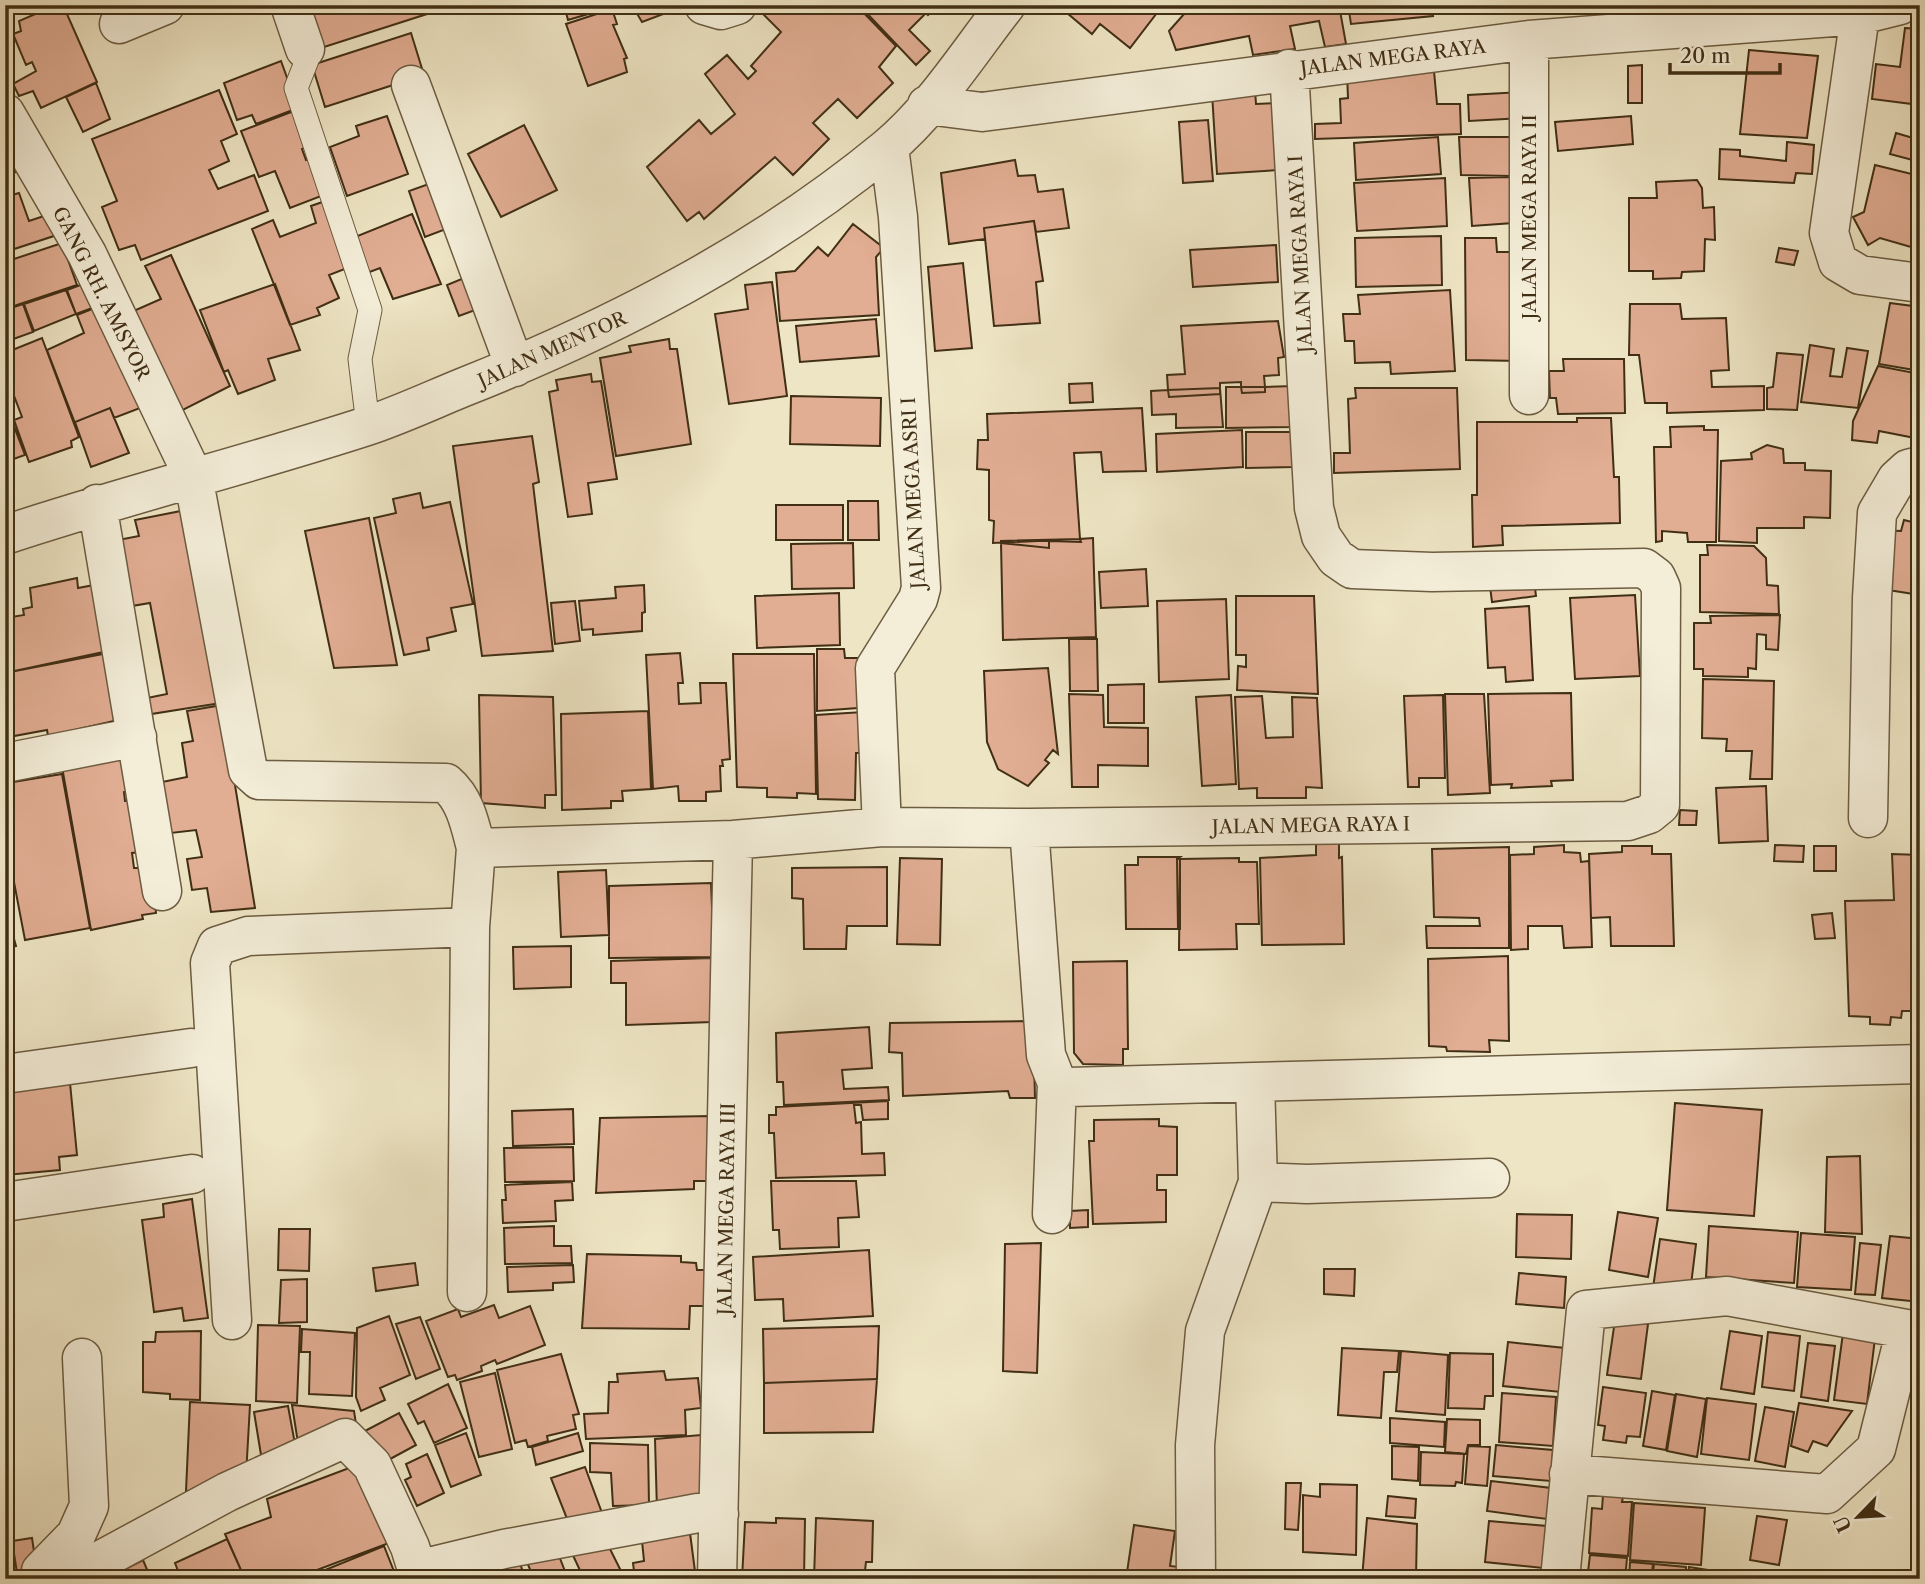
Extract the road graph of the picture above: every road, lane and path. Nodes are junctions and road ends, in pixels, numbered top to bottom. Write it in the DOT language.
graph roads {
  1 [pos="165,5"];
  2 [pos="290,5"];
  3 [pos="704,5"];
  4 [pos="737,5"];
  5 [pos="1006,5"];
  6 [pos="1900,5"];
  7 [pos="1860,15"];
  8 [pos="1568,22"];
  9 [pos="119,24"];
  10 [pos="1529,40"];
  11 [pos="305,49"];
  12 [pos="1289,69"];
  13 [pos="411,85"];
  14 [pos="927,105"];
  15 [pos="5,113"];
  16 [pos="889,147"];
  17 [pos="1920,283"];
  18 [pos="515,367"];
  19 [pos="1529,395"];
  20 [pos="368,425"];
  21 [pos="1920,466"];
  22 [pos="192,476"];
  23 [pos="97,504"];
  24 [pos="5,535"];
  25 [pos="136,737"];
  26 [pos="5,763"];
  27 [pos="1868,818"];
  28 [pos="882,827"];
  29 [pos="1029,828"];
  30 [pos="733,839"];
  31 [pos="475,848"];
  32 [pos="162,891"];
  33 [pos="470,927"];
  34 [pos="191,1048"];
  35 [pos="1920,1064"];
  36 [pos="5,1074"];
  37 [pos="1255,1082"];
  38 [pos="1057,1083"];
  39 [pos="192,1174"];
  40 [pos="1490,1178"];
  41 [pos="1258,1182"];
  42 [pos="5,1202"];
  43 [pos="1052,1214"];
  44 [pos="467,1292"];
  45 [pos="232,1320"];
  46 [pos="82,1358"];
  47 [pos="1569,1474"];
  48 [pos="719,1514"];
  49 [pos="419,1574"];
  50 [pos="41,1579"];
  51 [pos="66,1579"];
  52 [pos="717,1579"];
  53 [pos="1196,1579"];
  54 [pos="1560,1579"];
  1 -- 9 [label="street"];
  2 -- 11 [label="street"];
  3 -- 4 [label="street"];
  5 -- 14 [label="street, JALAN MENTOR"];
  6 -- 7 [label="street, JALAN MEGA RAYA"];
  7 -- 8 [label="street, JALAN MEGA RAYA"];
  7 -- 17 [label="street"];
  8 -- 10 [label="street, JALAN MEGA RAYA"];
  10 -- 12 [label="street, JALAN MEGA RAYA"];
  10 -- 19 [label="street, JALAN MEGA RAYA II"];
  11 -- 20 [label="lane"];
  12 -- 14 [label="street, JALAN MEGA RAYA"];
  12 -- 29 [label="street, JALAN MEGA RAYA I"];
  13 -- 18 [label="street"];
  14 -- 16 [label="street, JALAN MENTOR"];
  15 -- 22 [label="street, GANG RH. AMSYOR"];
  16 -- 18 [label="street, JALAN MENTOR"];
  16 -- 28 [label="street, JALAN MEGA ASRI I"];
  18 -- 20 [label="street, JALAN MENTOR"];
  20 -- 22 [label="street, JALAN MENTOR"];
  21 -- 27 [label="street"];
  22 -- 23 [label="street, JALAN MENTOR"];
  22 -- 31 [label="street, GANG RH. AMSYOR"];
  23 -- 24 [label="street, JALAN MENTOR"];
  23 -- 25 [label="street"];
  25 -- 26 [label="street"];
  25 -- 32 [label="street"];
  28 -- 29 [label="street"];
  28 -- 30 [label="street"];
  29 -- 38 [label="street"];
  30 -- 31 [label="street"];
  30 -- 48 [label="street, JALAN MEGA RAYA III"];
  31 -- 33 [label="street"];
  33 -- 44 [label="street"];
  33 -- 45 [label="street"];
  34 -- 36 [label="street"];
  35 -- 37 [label="street"];
  37 -- 38 [label="street"];
  37 -- 41 [label="street"];
  38 -- 43 [label="street"];
  39 -- 42 [label="street"];
  40 -- 41 [label="street"];
  41 -- 53 [label="street"];
  46 -- 50 [label="street"];
  47 -- 47 [label="street"];
  47 -- 54 [label="street"];
  48 -- 49 [label="street"];
  48 -- 52 [label="street, JALAN MEGA RAYA III"];
  49 -- 51 [label="street"];
}
